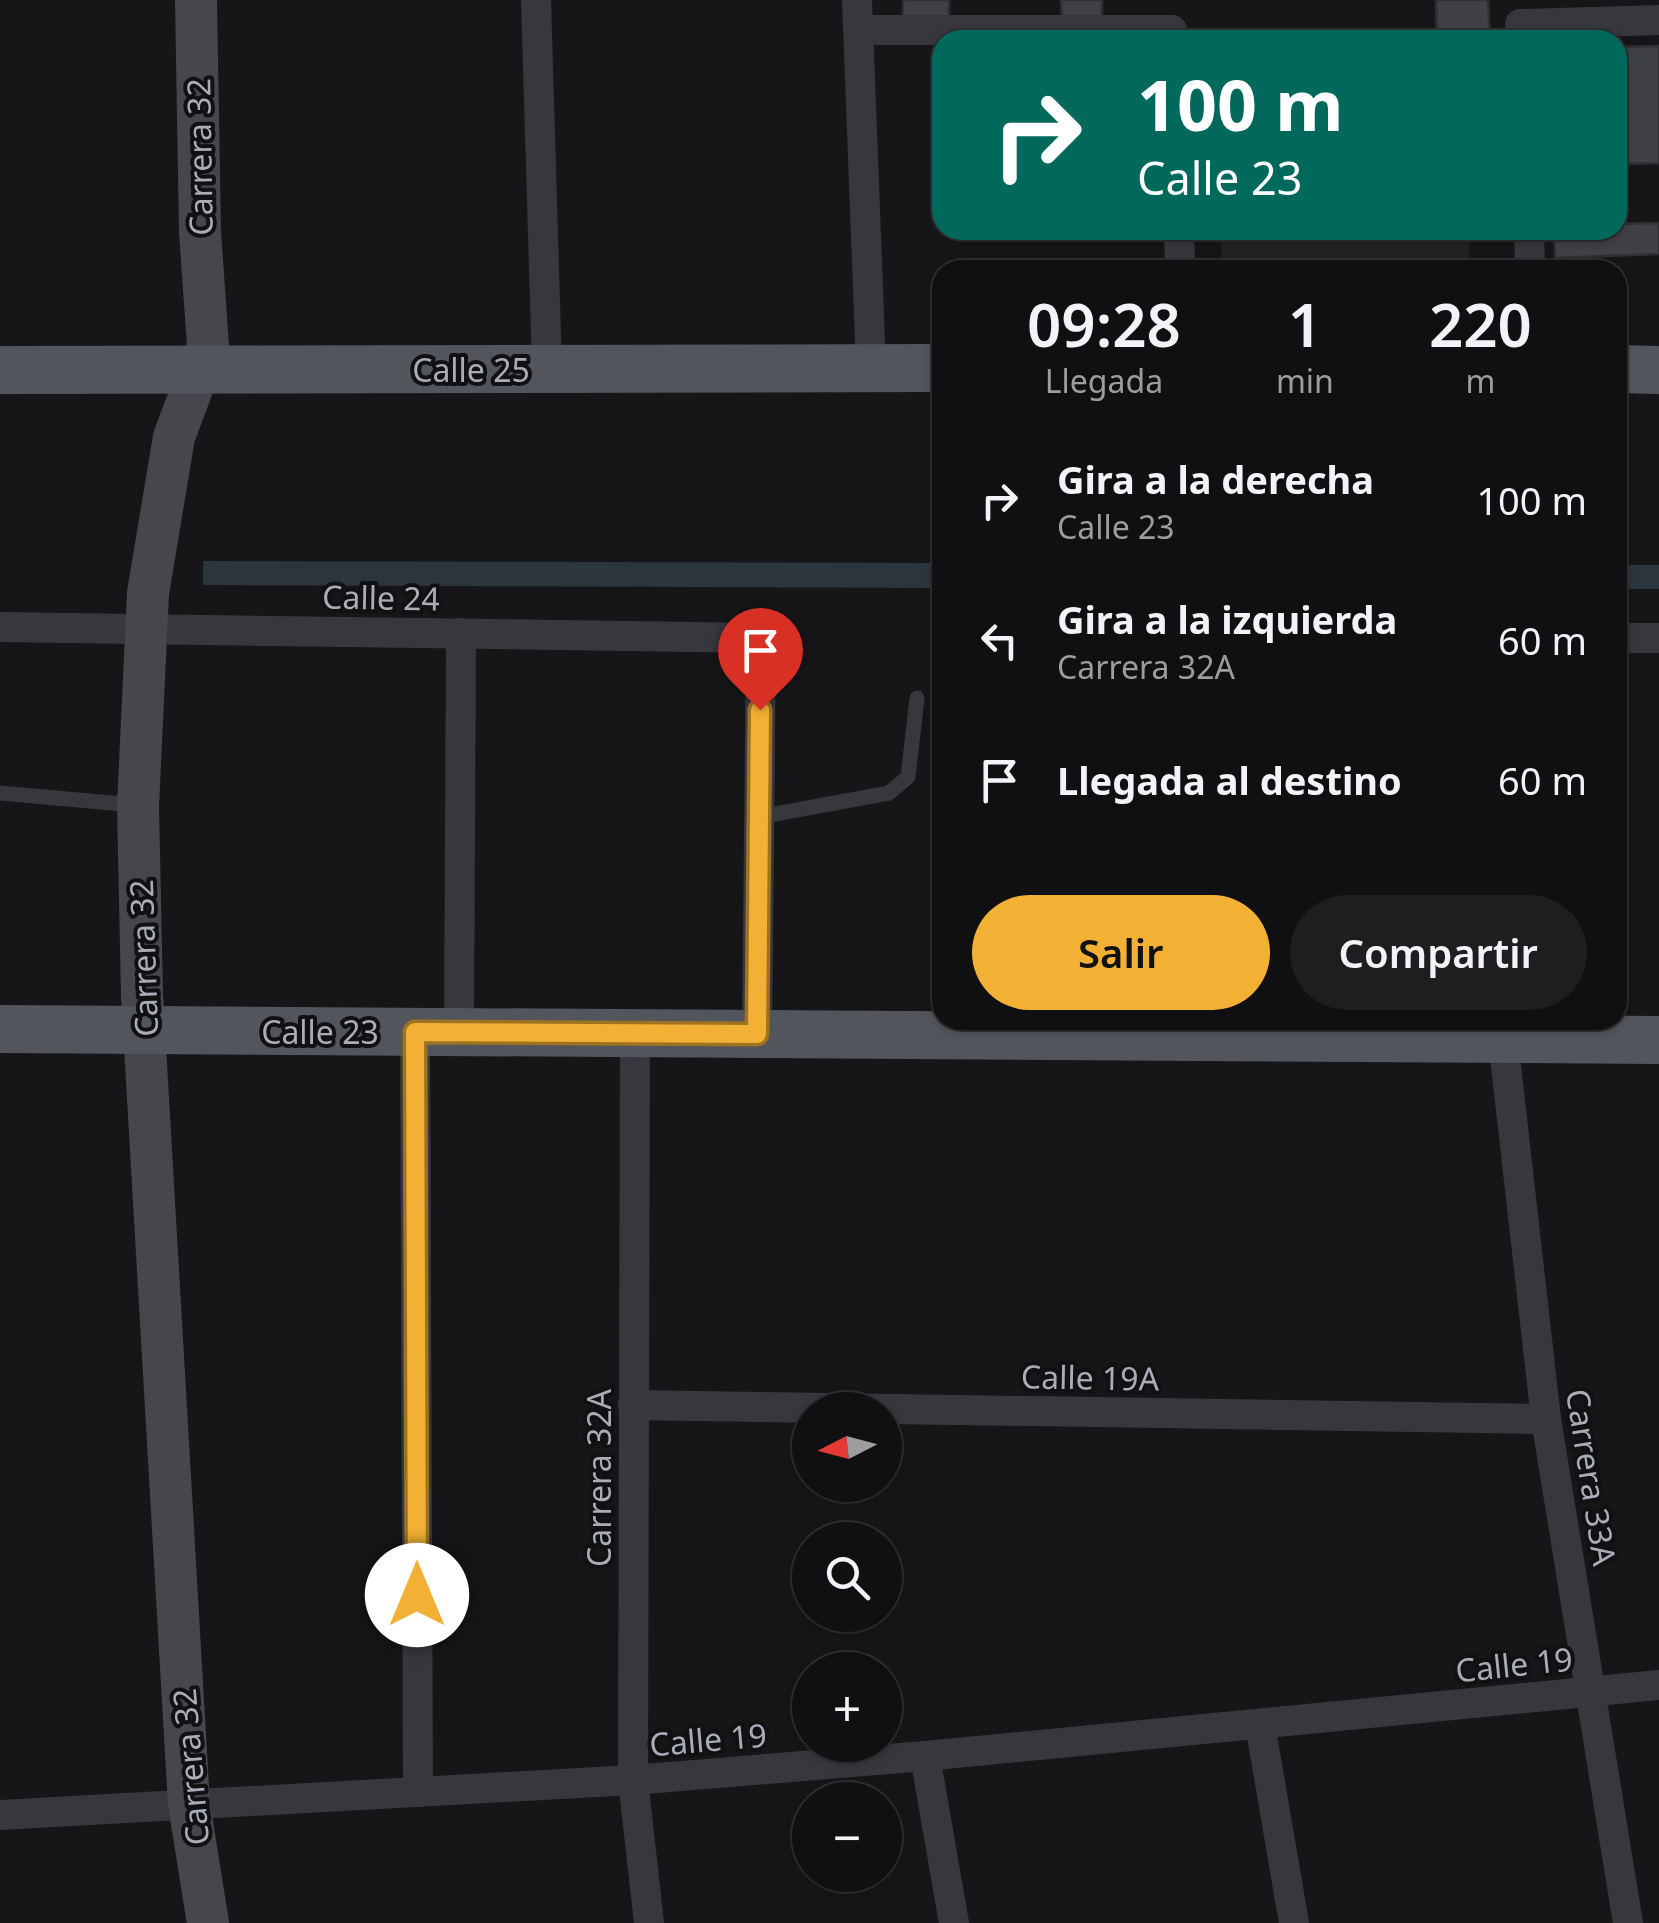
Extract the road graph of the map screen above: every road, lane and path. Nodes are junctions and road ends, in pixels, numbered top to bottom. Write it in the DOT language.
graph roads {
  1 [pos="196,0"];
  2 [pos="536,0"];
  3 [pos="858,15"];
  4 [pos="1659,20"];
  5 [pos="1520,21"];
  6 [pos="1172,23"];
  7 [pos="871,367"];
  8 [pos="932,368"];
  9 [pos="547,369"];
  10 [pos="1627,369"];
  11 [pos="0,370"];
  12 [pos="1659,370"];
  13 [pos="198,371"];
  14 [pos="147,611"];
  15 [pos="0,626"];
  16 [pos="461,633"];
  17 [pos="1627,638"];
  18 [pos="1659,638"];
  19 [pos="917,698"];
  20 [pos="0,792"];
  21 [pos="138,806"];
  22 [pos="759,817"];
  23 [pos="0,1029"];
  24 [pos="145,1030"];
  25 [pos="1028,1030"];
  26 [pos="1307,1030"];
  27 [pos="1573,1030"];
  28 [pos="437,1032"];
  29 [pos="636,1033"];
  30 [pos="757,1034"];
  31 [pos="1503,1039"];
  32 [pos="1659,1040"];
  33 [pos="633,1405"];
  34 [pos="1546,1419"];
  35 [pos="1659,1685"];
  36 [pos="1591,1692"];
  37 [pos="1260,1724"];
  38 [pos="925,1756"];
  39 [pos="633,1780"];
  40 [pos="418,1792"];
  41 [pos="189,1804"];
  42 [pos="0,1815"];
  43 [pos="208,1923"];
  44 [pos="649,1923"];
  45 [pos="954,1923"];
  46 [pos="1294,1923"];
  47 [pos="1628,1923"];
  1 -- 13 [label="street, Carrera 32"];
  2 -- 9 [label="street"];
  3 -- 6 [label="street"];
  3 -- 7 [label="street"];
  4 -- 5 [label="street"];
  7 -- 8 [label="main road, Calle 25"];
  7 -- 9 [label="main road, Calle 25"];
  9 -- 13 [label="main road, Calle 25"];
  10 -- 12 [label="main road"];
  11 -- 13 [label="main road, Calle 25"];
  13 -- 14 [label="street, Carrera 32"];
  14 -- 15 [label="street, Calle 24"];
  14 -- 16 [label="street, Calle 24"];
  14 -- 21 [label="street, Carrera 32"];
  16 -- 22 [label="street, Calle 24"];
  16 -- 28 [label="street"];
  17 -- 18 [label="street"];
  19 -- 22 [label="lane"];
  20 -- 21 [label="lane"];
  21 -- 24 [label="street, Carrera 32"];
  22 -- 30 [label="street"];
  23 -- 24 [label="main road, Calle 23"];
  24 -- 28 [label="main road, Calle 23"];
  24 -- 41 [label="street, Carrera 32"];
  25 -- 30 [label="main road, Calle 23"];
  26 -- 31 [label="main road, Calle 23"];
  27 -- 31 [label="main road, Calle 23"];
  27 -- 32 [label="main road, Calle 23"];
  28 -- 29 [label="main road, Calle 23"];
  28 -- 40 [label="street"];
  29 -- 30 [label="main road, Calle 23"];
  29 -- 33 [label="street, Carrera 32A"];
  31 -- 34 [label="street, Carrera 33A"];
  33 -- 34 [label="street, Calle 19A"];
  33 -- 39 [label="street, Carrera 32A"];
  34 -- 36 [label="street, Carrera 33A"];
  35 -- 36 [label="street, Calle 19"];
  36 -- 37 [label="street, Calle 19"];
  36 -- 47 [label="street, Carrera 33A"];
  37 -- 38 [label="street, Calle 19"];
  37 -- 46 [label="street"];
  38 -- 39 [label="street, Calle 19"];
  38 -- 45 [label="street"];
  39 -- 40 [label="street, Calle 19"];
  39 -- 44 [label="street, Carrera 32A"];
  40 -- 41 [label="street, Calle 19"];
  41 -- 42 [label="street, Calle 19"];
  41 -- 43 [label="street, Carrera 32"];
}
